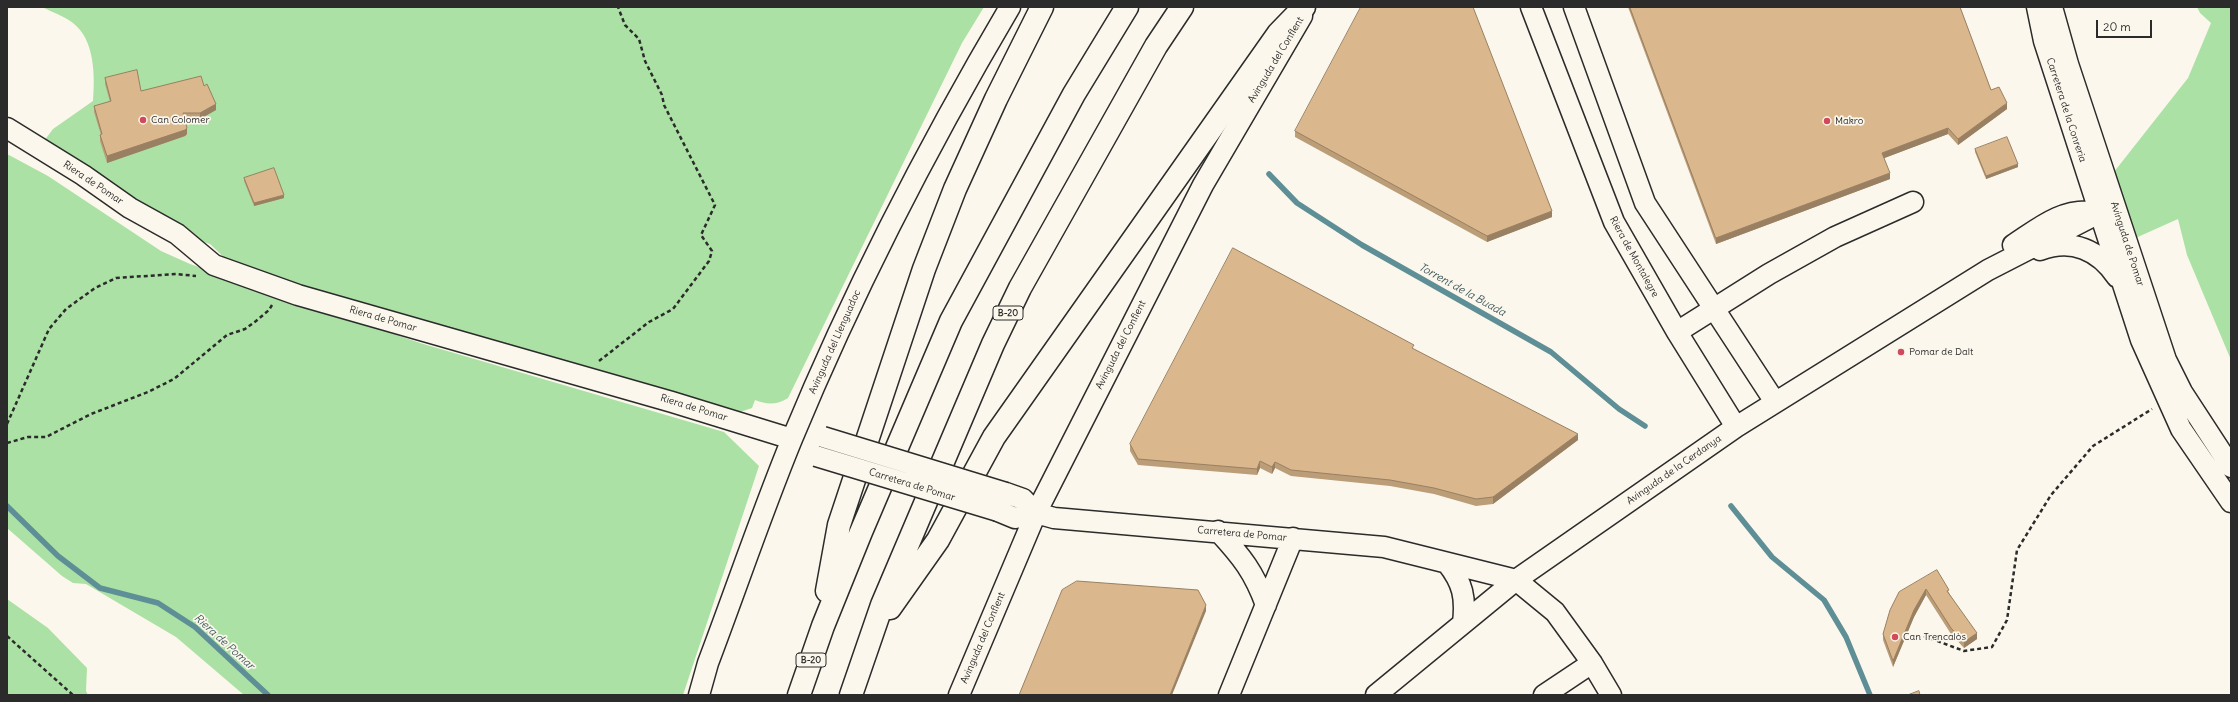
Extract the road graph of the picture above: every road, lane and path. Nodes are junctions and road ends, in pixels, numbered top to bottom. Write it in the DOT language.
graph roads {
  1 [pos="618,7"];
  2 [pos="1010,7"];
  3 [pos="1042,7"];
  4 [pos="1127,7"];
  5 [pos="1182,7"];
  6 [pos="1304,7"];
  7 [pos="1308,7"];
  8 [pos="1531,7"];
  9 [pos="1574,7"];
  10 [pos="2037,7"];
  11 [pos="2052,7"];
  12 [pos="2068,64"];
  13 [pos="7,128"];
  14 [pos="2087,175"];
  15 [pos="1913,202"];
  16 [pos="2099,213"];
  17 [pos="2054,217"];
  18 [pos="1988,270"];
  19 [pos="198,276"];
  20 [pos="2125,288"];
  21 [pos="284,290"];
  22 [pos="1713,308"];
  23 [pos="1677,332"];
  24 [pos="2156,333"];
  25 [pos="592,379"];
  26 [pos="2167,399"];
  27 [pos="1775,402"];
  28 [pos="7,424"];
  29 [pos="1736,427"];
  30 [pos="793,438"];
  31 [pos="7,443"];
  32 [pos="2229,459"];
  33 [pos="2231,485"];
  34 [pos="2231,502"];
  35 [pos="1036,513"];
  36 [pos="1218,531"];
  37 [pos="1293,538"];
  38 [pos="1448,563"];
  39 [pos="1516,580"];
  40 [pos="1266,605"];
  41 [pos="1463,623"];
  42 [pos="823,626"];
  43 [pos="7,636"];
  44 [pos="1924,636"];
  45 [pos="870,637"];
  46 [pos="1592,663"];
  47 [pos="1568,688"];
  48 [pos="73,695"];
  49 [pos="699,695"];
  50 [pos="799,695"];
  51 [pos="851,695"];
  52 [pos="959,695"];
  53 [pos="1229,695"];
  54 [pos="1376,695"];
  55 [pos="1544,695"];
  56 [pos="1611,695"];
  1 -- 25 [label="path"];
  2 -- 30 [label="street, Avinguda del Llenguadoc"];
  3 -- 42 [label="highway"];
  4 -- 42 [label="highway, B-20"];
  5 -- 45 [label="highway, B-20"];
  6 -- 45 [label="highway"];
  7 -- 35 [label="street, Avinguda del Conflent"];
  8 -- 23 [label="street, Riera de Montalegre"];
  9 -- 22 [label="street"];
  10 -- 14 [label="street, Carretera de la Conreria"];
  11 -- 12 [label="street, Avinguda de Pomar"];
  12 -- 16 [label="street"];
  12 -- 24 [label="street, Avinguda de Pomar"];
  13 -- 21 [label="street, Riera de Pomar"];
  14 -- 16 [label="street, Carretera de la Conreria"];
  14 -- 17 [label="street"];
  15 -- 22 [label="street"];
  16 -- 17 [label="street, Avinguda de la Cerdanya"];
  16 -- 18 [label="street, Avinguda de la Cerdanya"];
  16 -- 20 [label="street, Avinguda de Pomar"];
  16 -- 24 [label="street"];
  17 -- 18 [label="street, Avinguda de la Cerdanya"];
  18 -- 20 [label="street"];
  18 -- 27 [label="street, Avinguda de la Cerdanya"];
  19 -- 28 [label="path"];
  20 -- 26 [label="street, Avinguda de Pomar"];
  21 -- 25 [label="street, Riera de Pomar"];
  21 -- 31 [label="path"];
  22 -- 23 [label="street"];
  22 -- 27 [label="street"];
  23 -- 29 [label="street, Riera de Montalegre"];
  24 -- 32 [label="street, Avinguda de Pomar"];
  25 -- 30 [label="street, Riera de Pomar"];
  26 -- 32 [label="street"];
  26 -- 34 [label="street, Avinguda de Pomar"];
  26 -- 44 [label="path"];
  27 -- 29 [label="street, Avinguda de la Cerdanya"];
  29 -- 39 [label="street, Avinguda de la Cerdanya"];
  30 -- 35 [label="street, Carretera de Pomar, bridge"];
  30 -- 35 [label="street, Carretera de Pomar, bridge"];
  30 -- 49 [label="street, Avinguda del Llenguadoc"];
  32 -- 33 [label="street"];
  35 -- 36 [label="street, Carretera de Pomar"];
  35 -- 52 [label="street, Avinguda del Conflent"];
  36 -- 37 [label="street, Carretera de Pomar"];
  36 -- 40 [label="street"];
  37 -- 38 [label="street, Carretera de Pomar"];
  37 -- 40 [label="street"];
  38 -- 39 [label="street, Carretera de Pomar"];
  38 -- 41 [label="street"];
  39 -- 41 [label="street, Avinguda de la Cerdanya"];
  39 -- 46 [label="street, Carretera de Pomar"];
  40 -- 53 [label="street"];
  41 -- 54 [label="street, Avinguda de la Cerdanya"];
  42 -- 50 [label="highway, B-20"];
  43 -- 48 [label="path"];
  45 -- 51 [label="highway, B-20"];
  46 -- 47 [label="street"];
  46 -- 56 [label="street, Carretera de Pomar"];
  47 -- 55 [label="street"];
}
